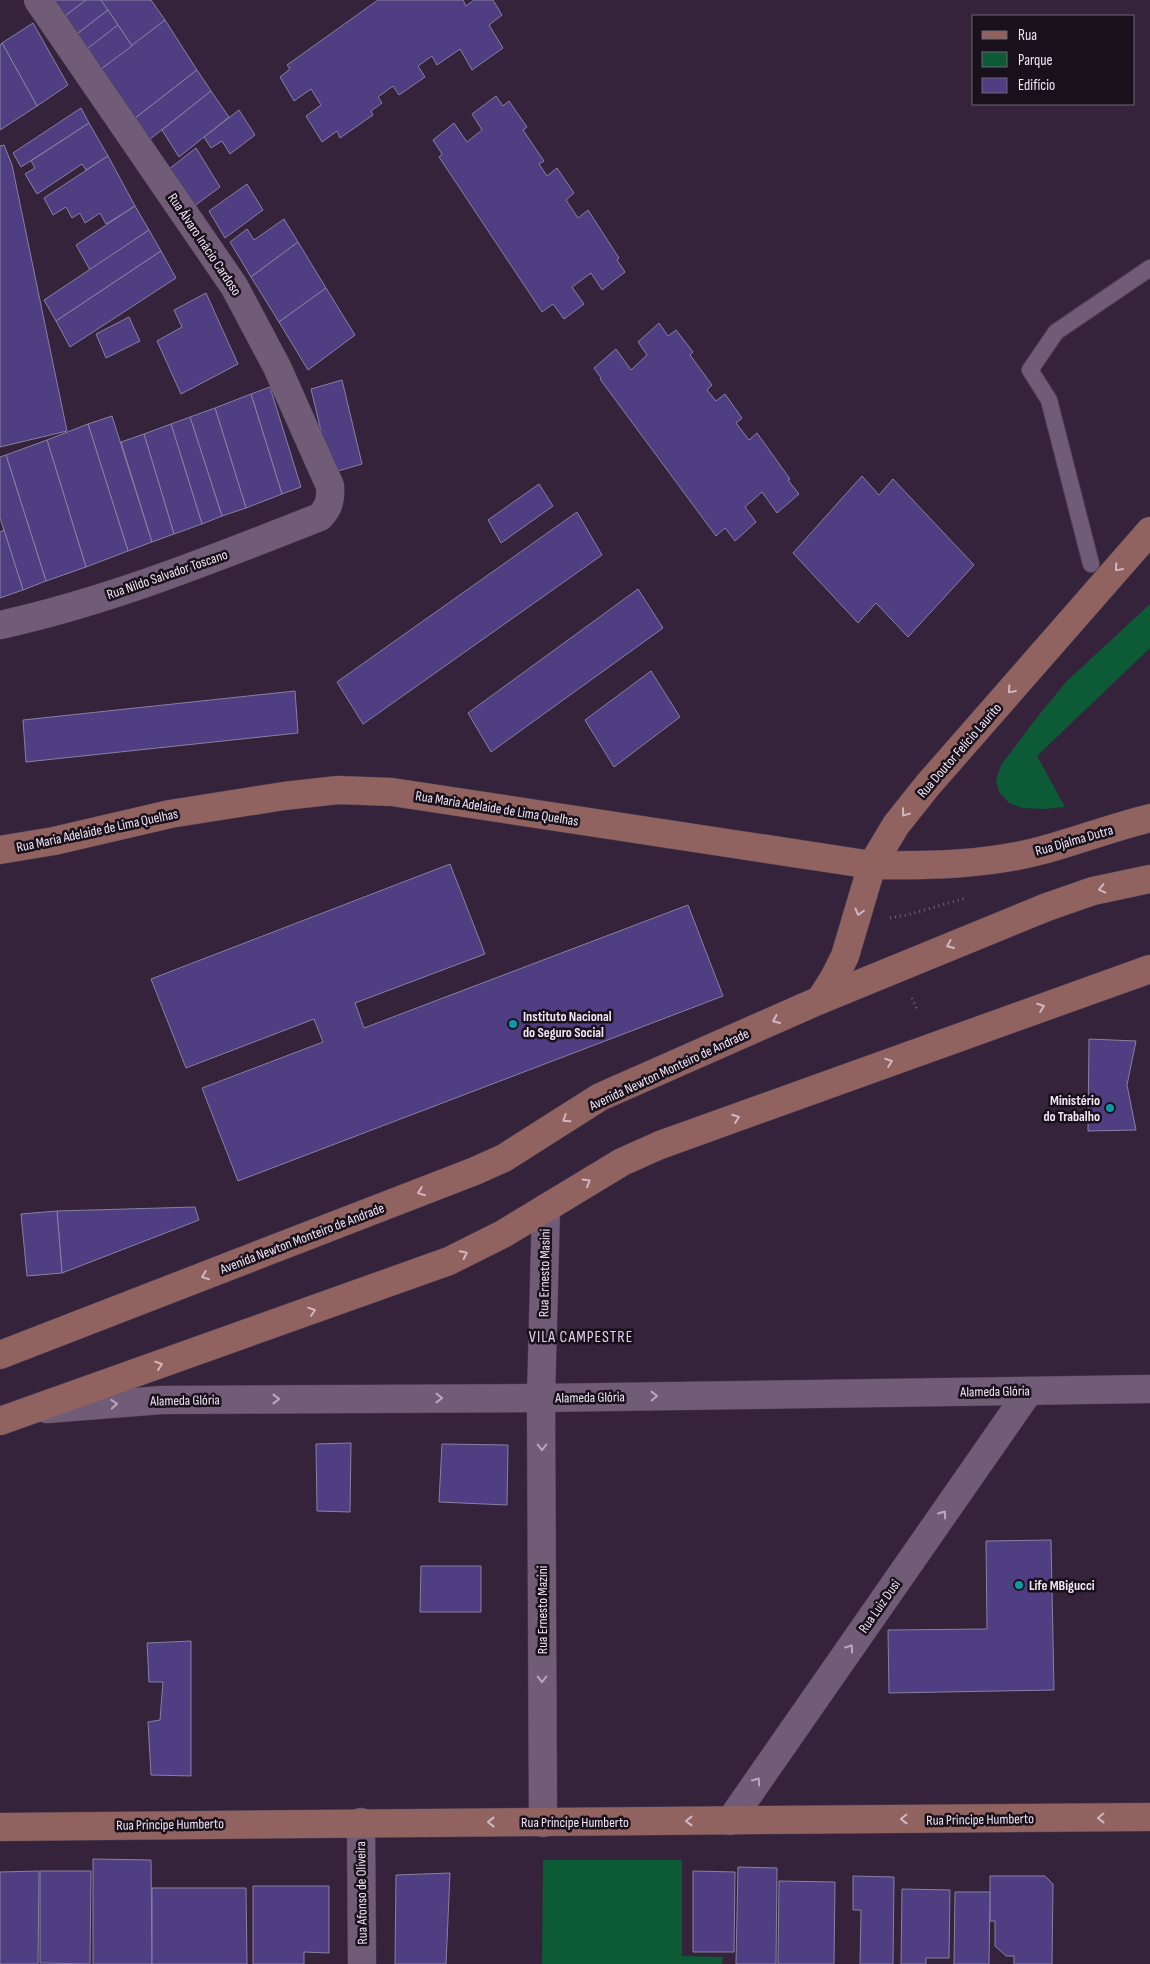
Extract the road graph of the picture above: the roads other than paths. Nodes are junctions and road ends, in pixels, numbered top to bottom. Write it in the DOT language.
graph roads {
  1 [pos="38,0"];
  2 [pos="1150,268"];
  3 [pos="328,508"];
  4 [pos="1150,531"];
  5 [pos="1091,564"];
  6 [pos="0,625"];
  7 [pos="1150,818"];
  8 [pos="0,850"];
  9 [pos="997,859"];
  10 [pos="872,865"];
  11 [pos="1150,879"];
  12 [pos="1150,969"];
  13 [pos="820,1000"];
  14 [pos="546,1208"];
  15 [pos="0,1355"];
  16 [pos="1150,1388"];
  17 [pos="1029,1391"];
  18 [pos="542,1398"];
  19 [pos="30,1410"];
  20 [pos="0,1421"];
  21 [pos="1150,1817"];
  22 [pos="730,1821"];
  23 [pos="361,1822"];
  24 [pos="543,1823"];
  25 [pos="0,1826"];
  26 [pos="362,1964"];
  1 -- 3 [label="street, Rua Álvaro Inâcio Cardoso"];
  2 -- 5 [label="lane"];
  3 -- 6 [label="street, Rua Nildo Salvador Toscano"];
  4 -- 10 [label="street, Rua Doutor Felício Laurito, one-way"];
  7 -- 9 [label="street, Rua Djalma Dutra"];
  8 -- 10 [label="street, Rua Maria Adelaide de Lima Quelhas"];
  9 -- 10 [label="street, Rua Maria Adelaide de Lima Quelhas"];
  10 -- 13 [label="street, Rua Doutor Felício Laurito, one-way"];
  11 -- 13 [label="street, Avenida Newton Monteiro de Andrade, one-way"];
  14 -- 12 [label="street, one-way"];
  13 -- 15 [label="street, Avenida Newton Monteiro de Andrade, one-way"];
  14 -- 18 [label="street, Rua Ernesto Masini"];
  19 -- 14 [label="street, one-way"];
  16 -- 17 [label="street, Alameda Glória"];
  18 -- 17 [label="street, Alameda Glória, one-way"];
  22 -- 17 [label="street, Rua Luiz Dusi, one-way"];
  19 -- 18 [label="street, Alameda Glória, one-way"];
  18 -- 24 [label="street, Rua Ernesto Mazini, one-way"];
  19 -- 20 [label="street"];
  21 -- 22 [label="street, Rua Principe Humberto, one-way"];
  22 -- 24 [label="street, Rua Principe Humberto, one-way"];
  24 -- 23 [label="street, Rua Principe Humberto, one-way"];
  23 -- 25 [label="street, Rua Principe Humberto"];
  23 -- 26 [label="street, Rua Afonso de Oliveira"];
}
